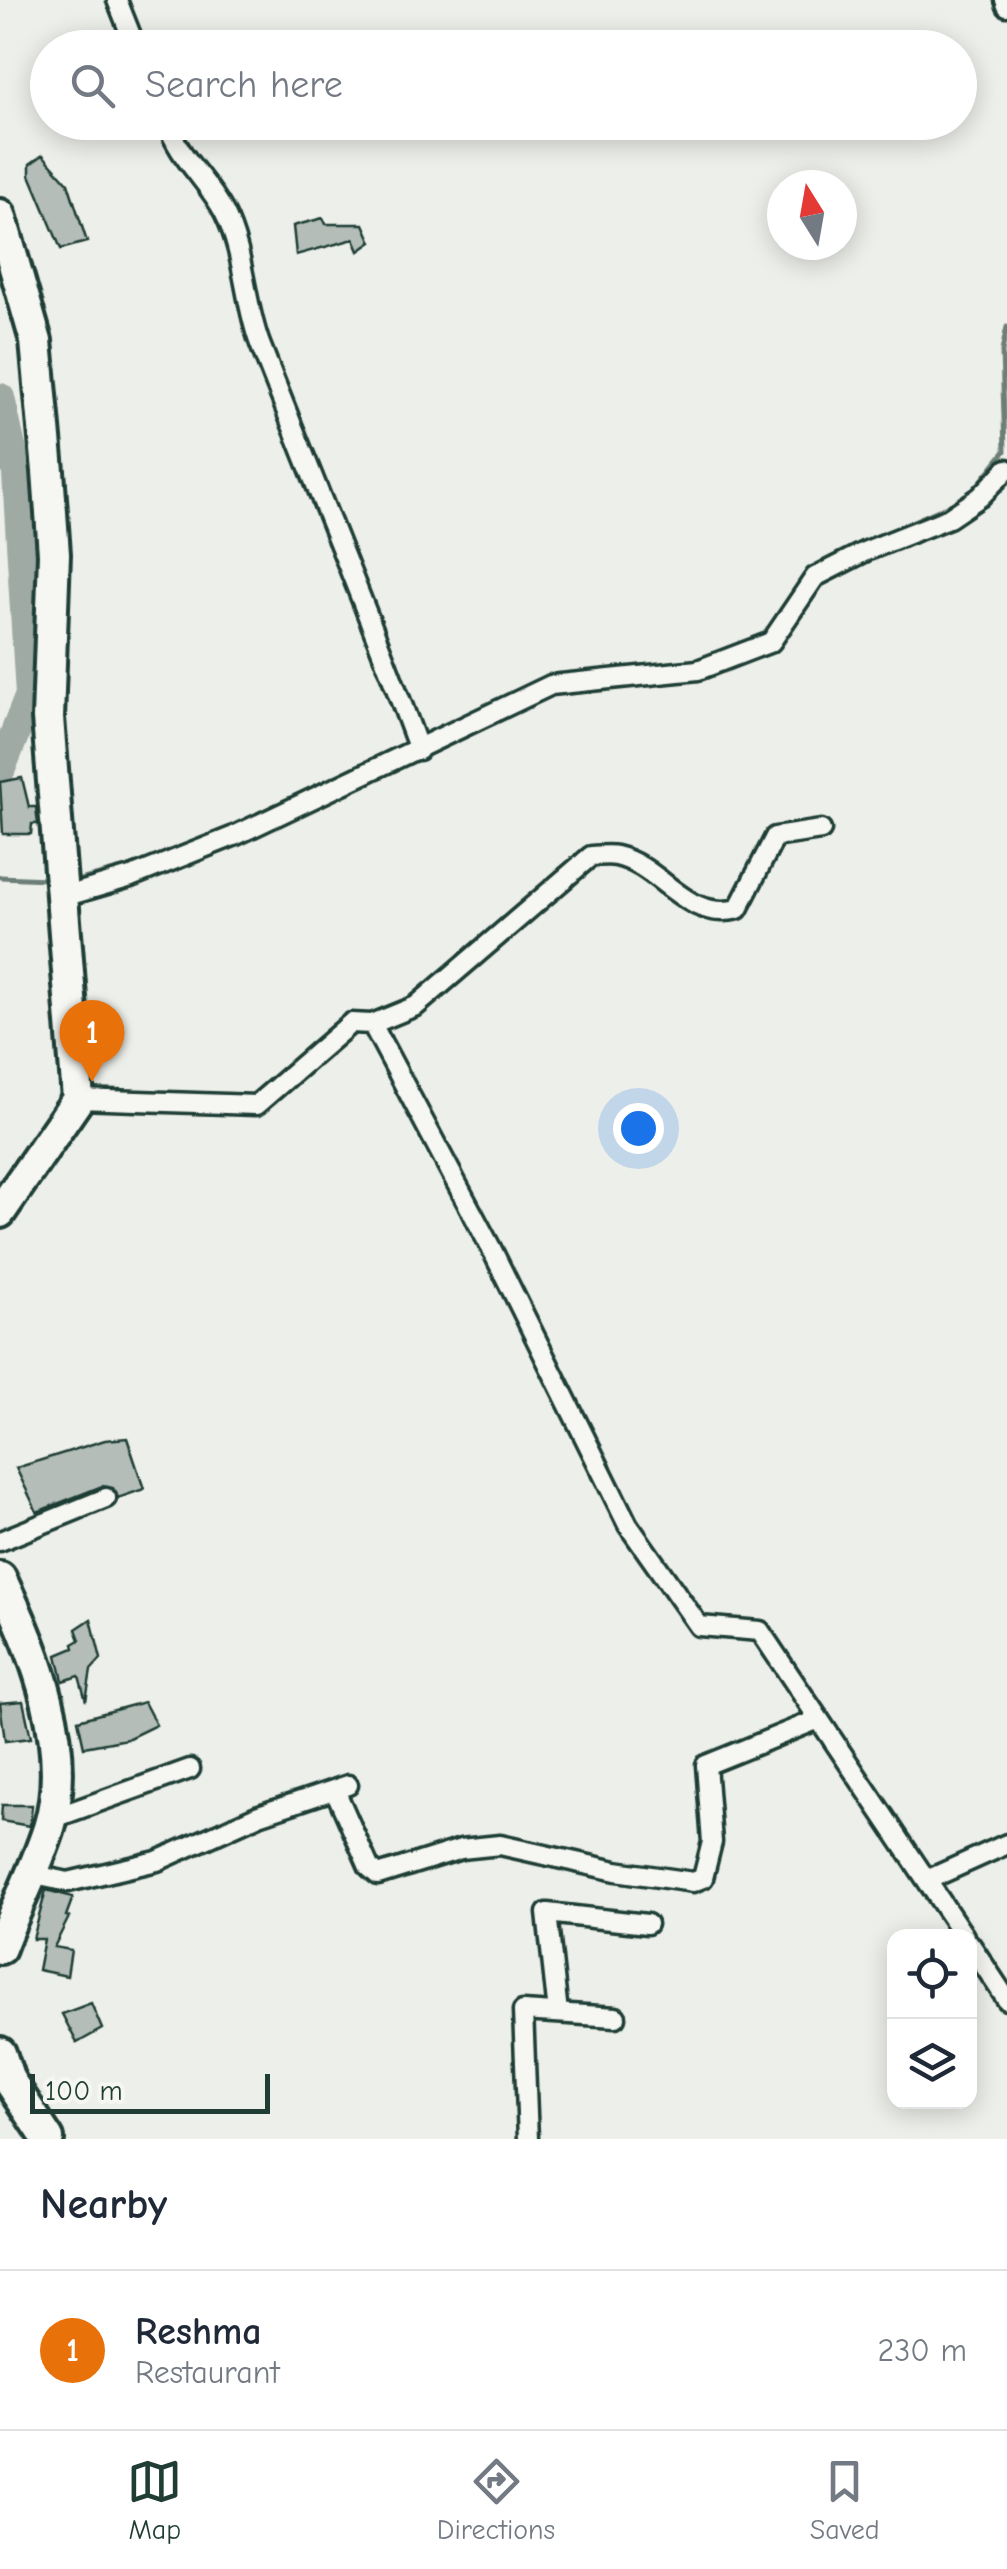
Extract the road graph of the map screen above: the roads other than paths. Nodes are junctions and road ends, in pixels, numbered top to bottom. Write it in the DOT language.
graph roads {
  1 [pos="116,0"];
  2 [pos="128,30"];
  3 [pos="172,140"];
  4 [pos="0,215"];
  5 [pos="1007,469"];
  6 [pos="418,750"];
  7 [pos="821,830"];
  8 [pos="63,897"];
  9 [pos="372,1024"];
  10 [pos="78,1099"];
  11 [pos="0,1212"];
  12 [pos="106,1498"];
  13 [pos="0,1541"];
  14 [pos="0,1578"];
  15 [pos="819,1719"];
  16 [pos="190,1769"];
  17 [pos="51,1819"];
  18 [pos="1007,1844"];
  19 [pos="30,1874"];
  20 [pos="926,1880"];
  21 [pos="647,1924"];
  22 [pos="959,1929"];
  23 [pos="0,1948"];
  24 [pos="977,1955"];
  25 [pos="1007,2000"];
  26 [pos="558,2012"];
  27 [pos="616,2017"];
  28 [pos="0,2052"];
  29 [pos="48,2139"];
  30 [pos="528,2139"];
  1 -- 2 [label="street"];
  3 -- 6 [label="street"];
  4 -- 8 [label="main road"];
  5 -- 6 [label="street"];
  6 -- 8 [label="street"];
  7 -- 9 [label="street"];
  8 -- 10 [label="main road"];
  9 -- 10 [label="street"];
  9 -- 15 [label="street"];
  10 -- 11 [label="main road"];
  12 -- 13 [label="street"];
  14 -- 17 [label="main road"];
  15 -- 19 [label="street"];
  15 -- 20 [label="street"];
  16 -- 17 [label="street"];
  17 -- 19 [label="main road"];
  18 -- 20 [label="street"];
  19 -- 23 [label="main road"];
  20 -- 22 [label="street"];
  21 -- 26 [label="street"];
  24 -- 25 [label="street"];
  26 -- 27 [label="street"];
  26 -- 30 [label="street"];
  28 -- 29 [label="main road"];
}
